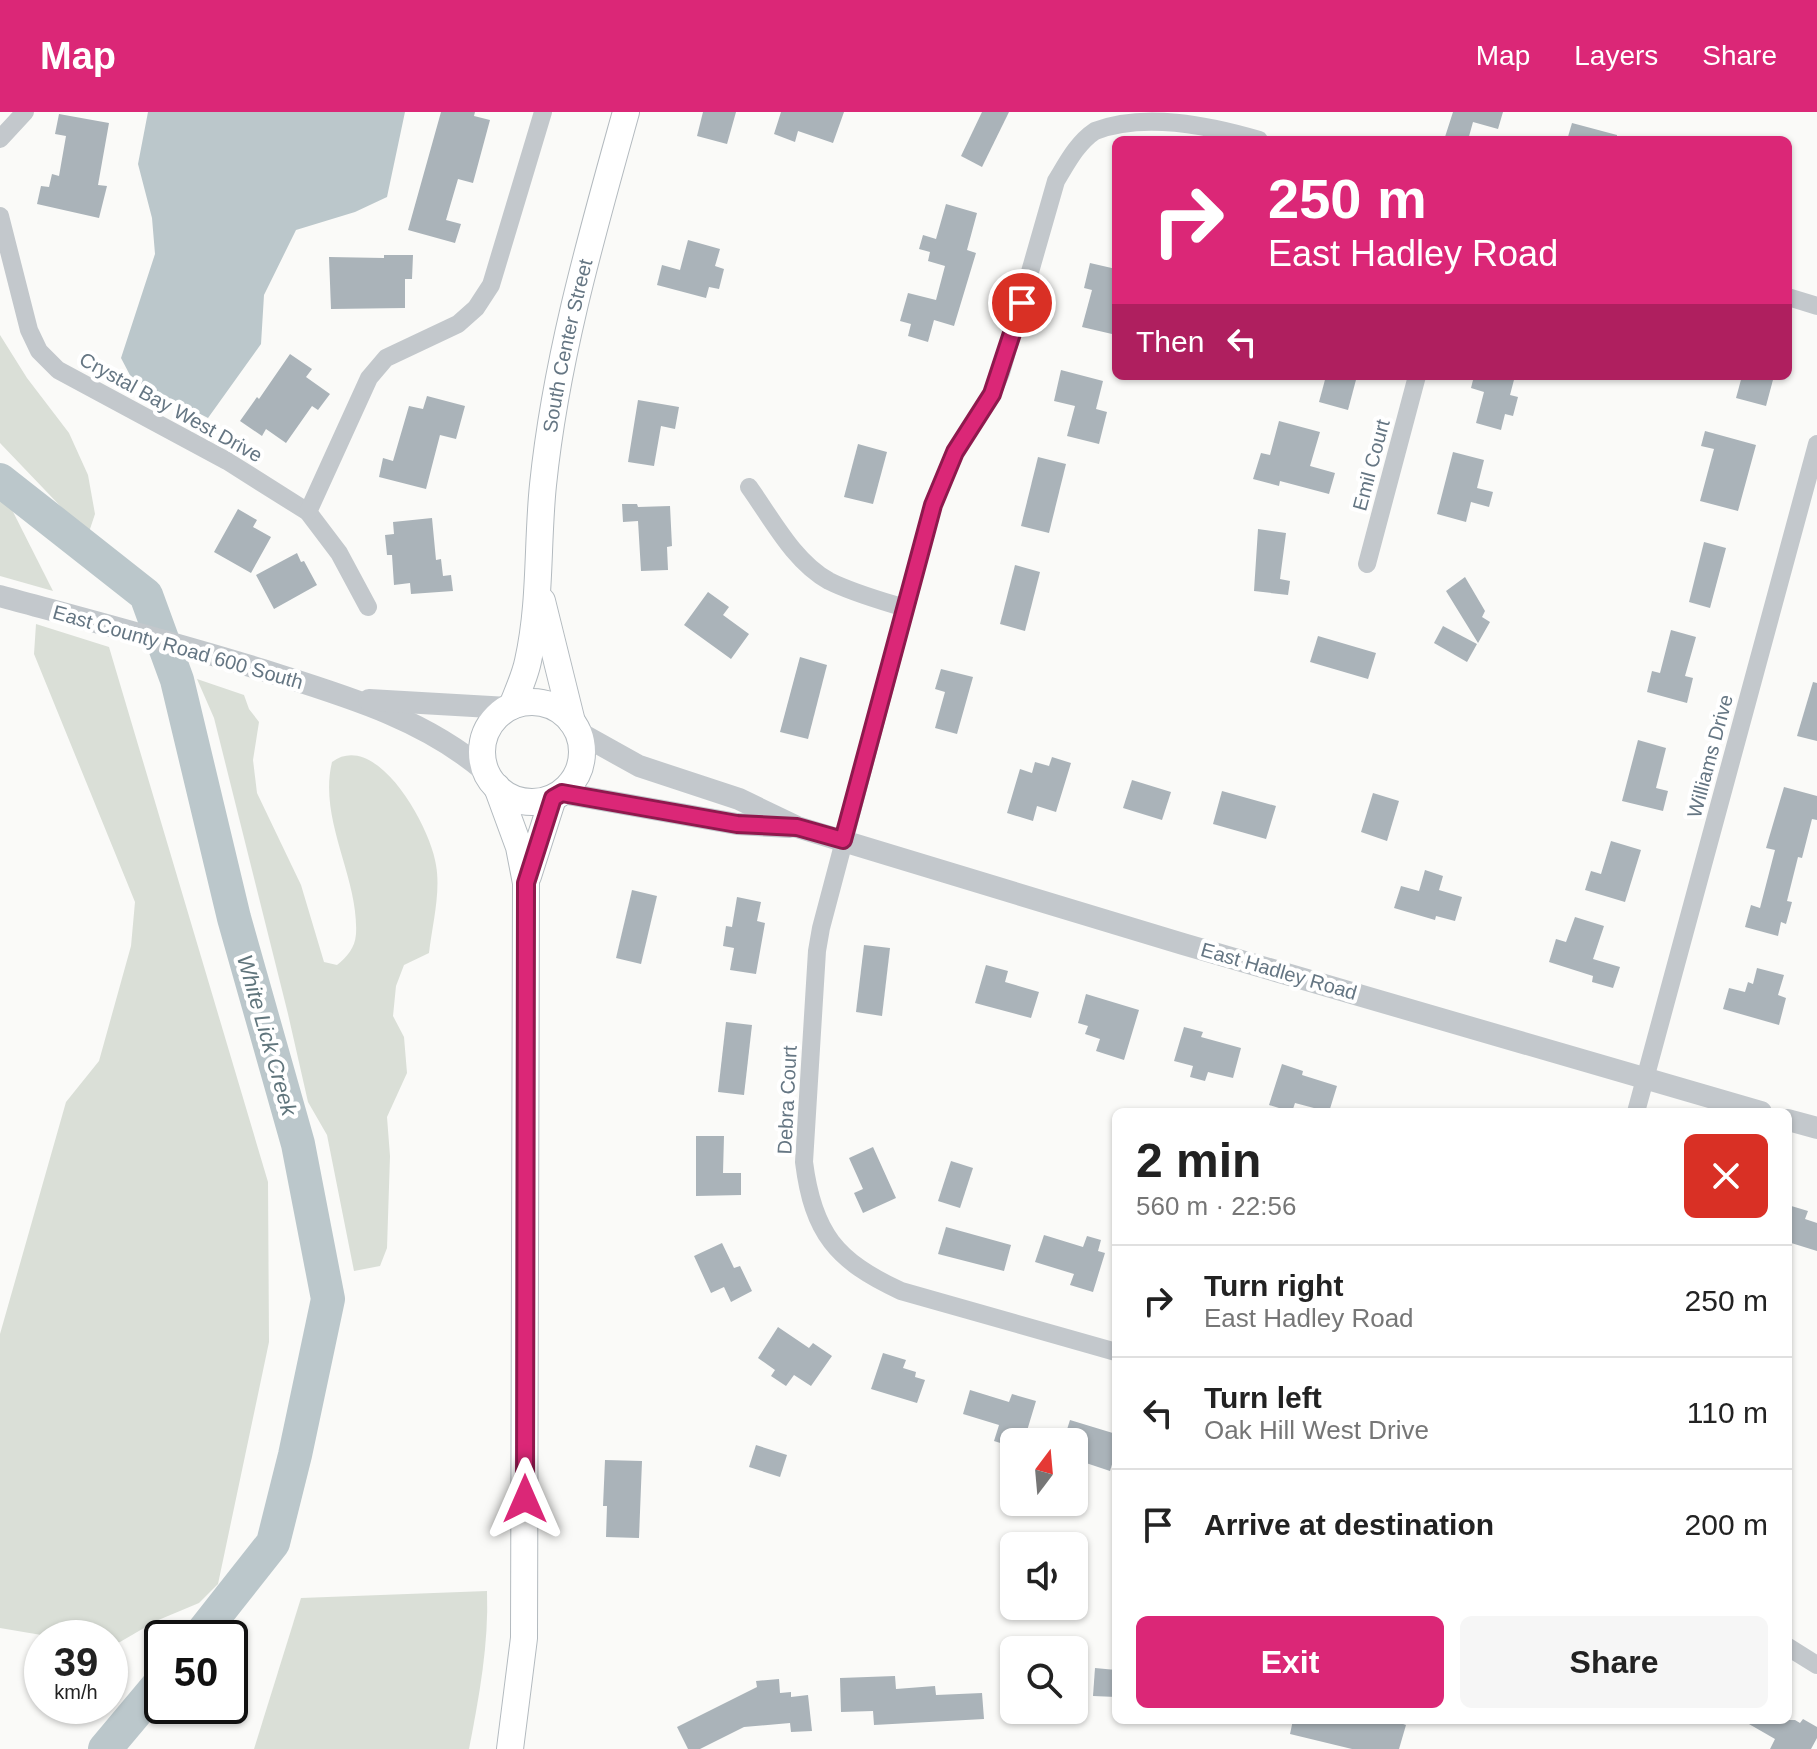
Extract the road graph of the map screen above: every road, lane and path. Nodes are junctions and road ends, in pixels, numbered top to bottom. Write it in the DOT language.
graph roads {
  1 [pos="25,112"];
  2 [pos="543,112"];
  3 [pos="626,112"];
  4 [pos="1244,136"];
  5 [pos="0,139"];
  6 [pos="0,216"];
  7 [pos="1792,298"];
  8 [pos="1817,306"];
  9 [pos="1416,380"];
  10 [pos="1817,444"];
  11 [pos="749,487"];
  12 [pos="308,512"];
  13 [pos="1367,564"];
  14 [pos="538,585"];
  15 [pos="0,596"];
  16 [pos="368,607"];
  17 [pos="905,608"];
  18 [pos="356,699"];
  19 [pos="510,707"];
  20 [pos="575,727"];
  21 [pos="492,780"];
  22 [pos="557,795"];
  23 [pos="797,827"];
  24 [pos="843,840"];
  25 [pos="526,883"];
  26 [pos="1646,1079"];
  27 [pos="1637,1108"];
  28 [pos="1747,1108"];
  29 [pos="1792,1121"];
  30 [pos="1817,1128"];
  31 [pos="1112,1351"];
  32 [pos="1792,1649"];
  33 [pos="1817,1665"];
  34 [pos="510,1749"];
  1 -- 5 [label="street"];
  2 -- 12 [label="street"];
  3 -- 14 [label="main road, South Center Street"];
  4 -- 17 [label="street, Debra Court"];
  6 -- 12 [label="street, Crystal Bay West Drive"];
  7 -- 8 [label="street"];
  9 -- 13 [label="street, Emil Court"];
  10 -- 26 [label="street, Williams Drive"];
  11 -- 17 [label="street"];
  12 -- 16 [label="street, Crystal Bay West Drive"];
  14 -- 19 [label="main road, South Center Street"];
  14 -- 20 [label="main road, South Center Street"];
  15 -- 18 [label="street, East County Road 600 South"];
  17 -- 24 [label="street, Debra Court"];
  18 -- 19 [label="street, East County Road 600 South"];
  18 -- 21 [label="street, East County Road 600 South"];
  19 -- 20 [label="main road"];
  19 -- 21 [label="main road"];
  20 -- 22 [label="main road"];
  20 -- 23 [label="street, East Hadley Road"];
  21 -- 22 [label="main road"];
  21 -- 25 [label="main road"];
  22 -- 23 [label="street, East Hadley Road"];
  22 -- 25 [label="main road"];
  23 -- 24 [label="street, East Hadley Road"];
  24 -- 26 [label="street, East Hadley Road"];
  24 -- 31 [label="street, Debra Court"];
  25 -- 34 [label="main road"];
  26 -- 27 [label="street, Williams Drive"];
  26 -- 28 [label="street, East Hadley Road"];
  29 -- 30 [label="street"];
  32 -- 33 [label="street"];
}
